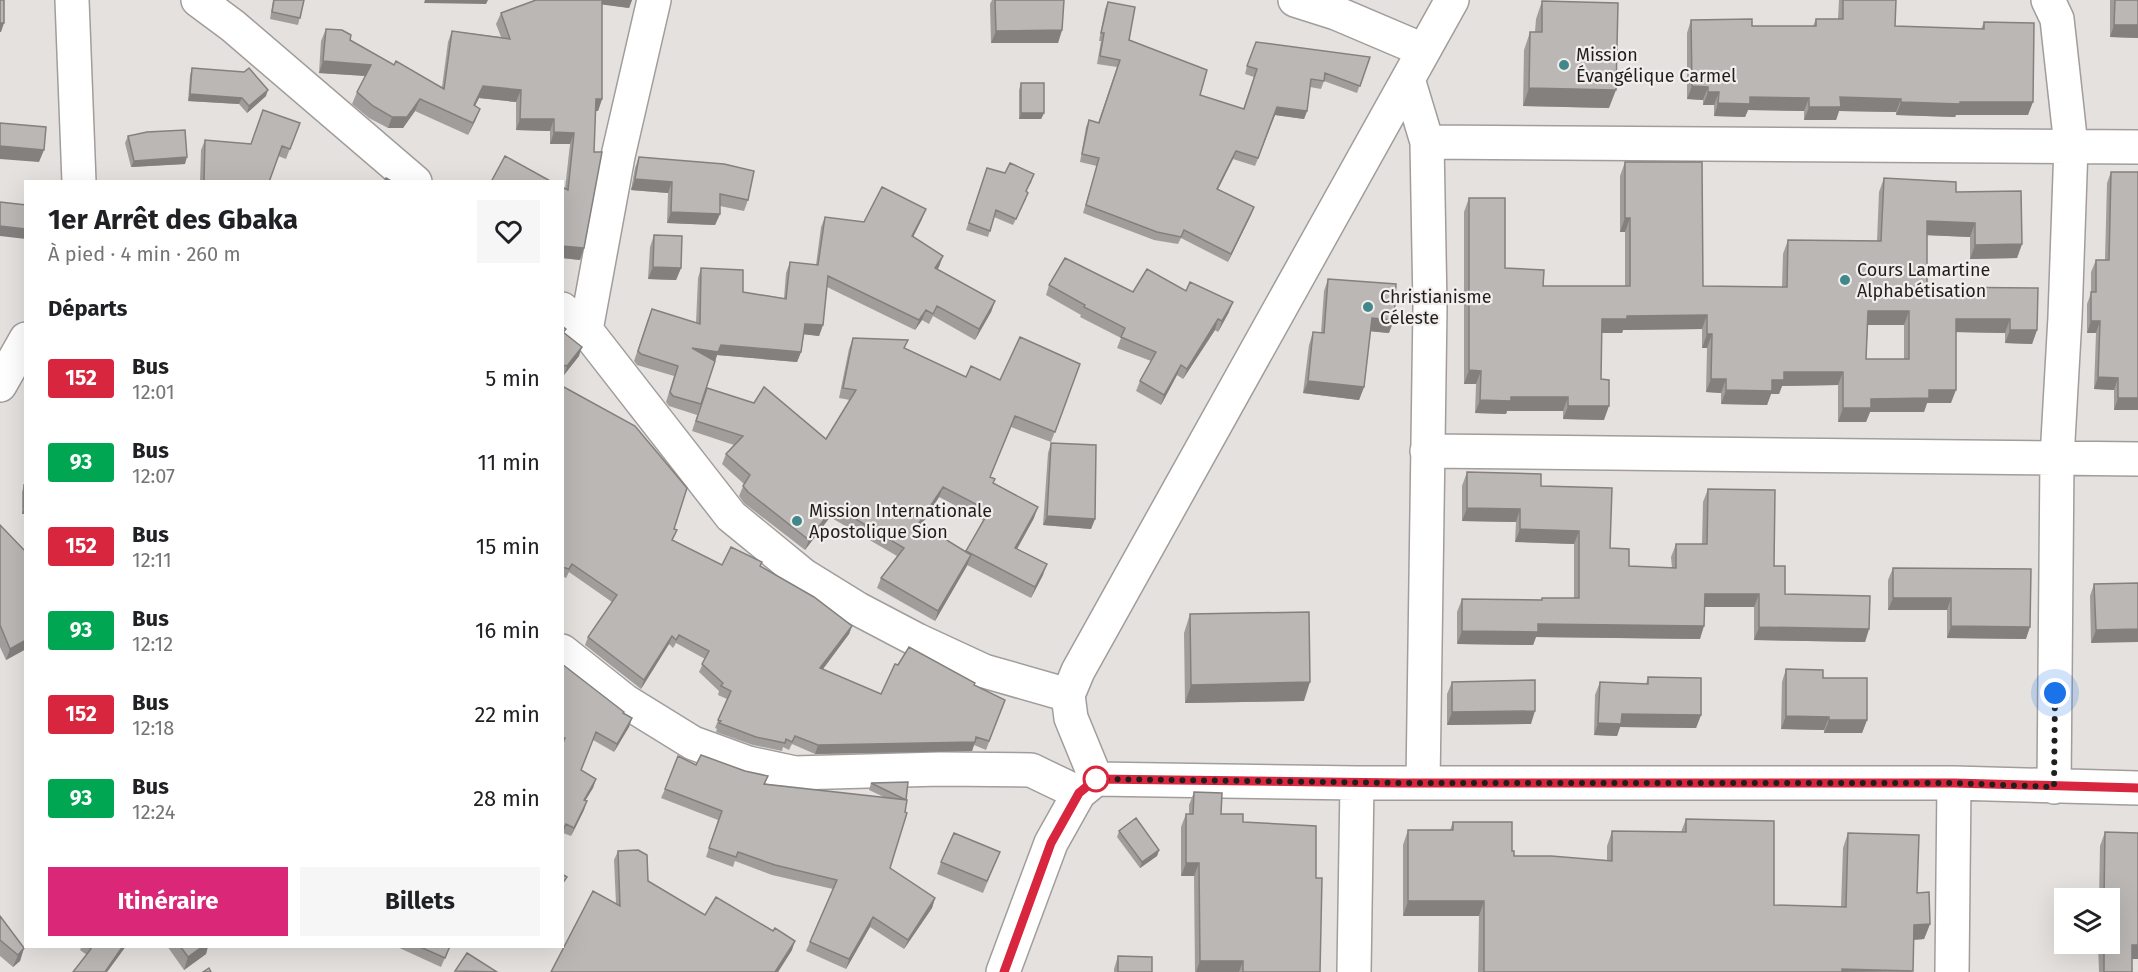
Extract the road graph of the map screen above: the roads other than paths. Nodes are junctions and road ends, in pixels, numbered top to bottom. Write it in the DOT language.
graph roads {
  1 [pos="72,0"];
  2 [pos="198,0"];
  3 [pos="654,0"];
  4 [pos="1295,0"];
  5 [pos="1452,0"];
  6 [pos="2048,0"];
  7 [pos="1423,50"];
  8 [pos="1408,79"];
  9 [pos="1427,142"];
  10 [pos="2071,146"];
  11 [pos="2138,147"];
  12 [pos="79,180"];
  13 [pos="413,180"];
  14 [pos="574,320"];
  15 [pos="24,343"];
  16 [pos="0,385"];
  17 [pos="1427,451"];
  18 [pos="2057,458"];
  19 [pos="2138,459"];
  20 [pos="564,653"];
  21 [pos="1068,695"];
  22 [pos="1357,783"];
  23 [pos="1423,783"];
  24 [pos="1954,783"];
  25 [pos="1087,786"];
  26 [pos="2054,787"];
  27 [pos="2138,788"];
  28 [pos="1004,972"];
  29 [pos="1354,972"];
  30 [pos="1953,972"];
  1 -- 12 [label="street"];
  2 -- 13 [label="street"];
  3 -- 14 [label="street"];
  4 -- 7 [label="street"];
  5 -- 7 [label="street"];
  6 -- 10 [label="street"];
  7 -- 8 [label="street"];
  8 -- 9 [label="street"];
  8 -- 21 [label="street"];
  9 -- 10 [label="street"];
  9 -- 17 [label="street"];
  10 -- 11 [label="street"];
  10 -- 18 [label="street"];
  14 -- 21 [label="street"];
  15 -- 16 [label="street"];
  17 -- 18 [label="street"];
  17 -- 23 [label="street"];
  18 -- 19 [label="street"];
  18 -- 26 [label="street"];
  20 -- 25 [label="street"];
  21 -- 25 [label="street"];
  22 -- 23 [label="street"];
  22 -- 25 [label="street"];
  22 -- 29 [label="street"];
  23 -- 24 [label="street"];
  24 -- 26 [label="street"];
  24 -- 30 [label="street"];
  25 -- 28 [label="street"];
  26 -- 27 [label="street"];
}
